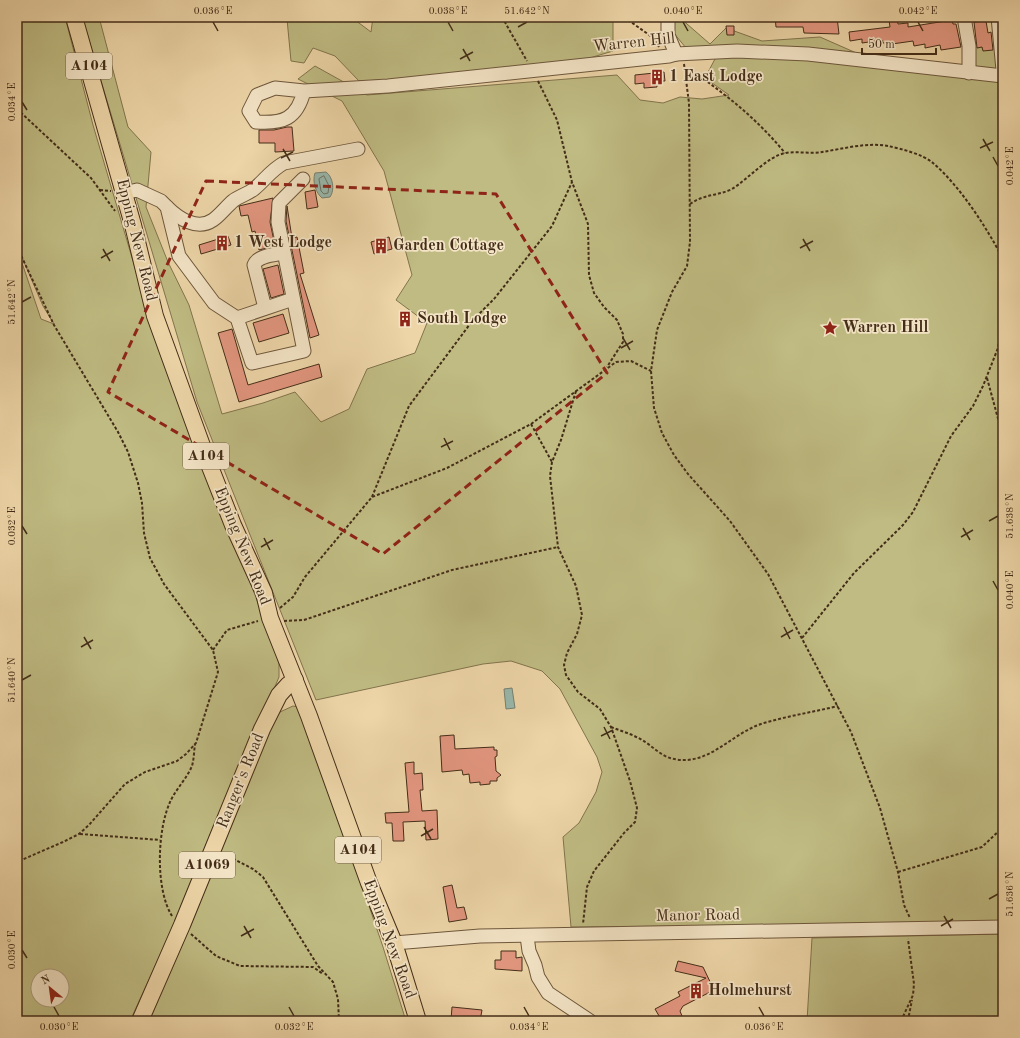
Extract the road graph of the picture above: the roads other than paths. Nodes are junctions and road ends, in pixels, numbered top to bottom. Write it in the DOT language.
graph roads {
  1 [pos="74,17"];
  2 [pos="668,17"];
  3 [pos="964,17"];
  4 [pos="998,17"];
  5 [pos="675,55"];
  6 [pos="1003,70"];
  7 [pos="969,72"];
  8 [pos="1003,76"];
  9 [pos="304,91"];
  10 [pos="358,149"];
  11 [pos="303,179"];
  12 [pos="124,193"];
  13 [pos="167,207"];
  14 [pos="284,252"];
  15 [pos="293,299"];
  16 [pos="265,308"];
  17 [pos="237,318"];
  18 [pos="295,680"];
  19 [pos="1003,927"];
  20 [pos="527,936"];
  21 [pos="394,943"];
  22 [pos="140,1021"];
  23 [pos="418,1021"];
  24 [pos="590,1021"];
  1 -- 12 [label="main road, Epping New Road / A104"];
  2 -- 5 [label="street"];
  3 -- 7 [label="street"];
  4 -- 6 [label="street"];
  5 -- 7 [label="street, Warren Hill"];
  5 -- 9 [label="street, Warren Hill"];
  7 -- 8 [label="street, Warren Hill"];
  10 -- 13 [label="street"];
  11 -- 14 [label="street"];
  12 -- 13 [label="street"];
  12 -- 18 [label="main road, Epping New Road / A104"];
  13 -- 17 [label="street"];
  14 -- 15 [label="street"];
  14 -- 16 [label="street"];
  15 -- 16 [label="street"];
  15 -- 17 [label="street"];
  16 -- 17 [label="street"];
  18 -- 21 [label="main road, Epping New Road / A104"];
  18 -- 22 [label="main road, Ranger's Road / A1069"];
  19 -- 20 [label="street, Manor Road"];
  20 -- 21 [label="street, Manor Road"];
  20 -- 24 [label="street"];
  21 -- 23 [label="main road, Epping New Road / A104"];
}
